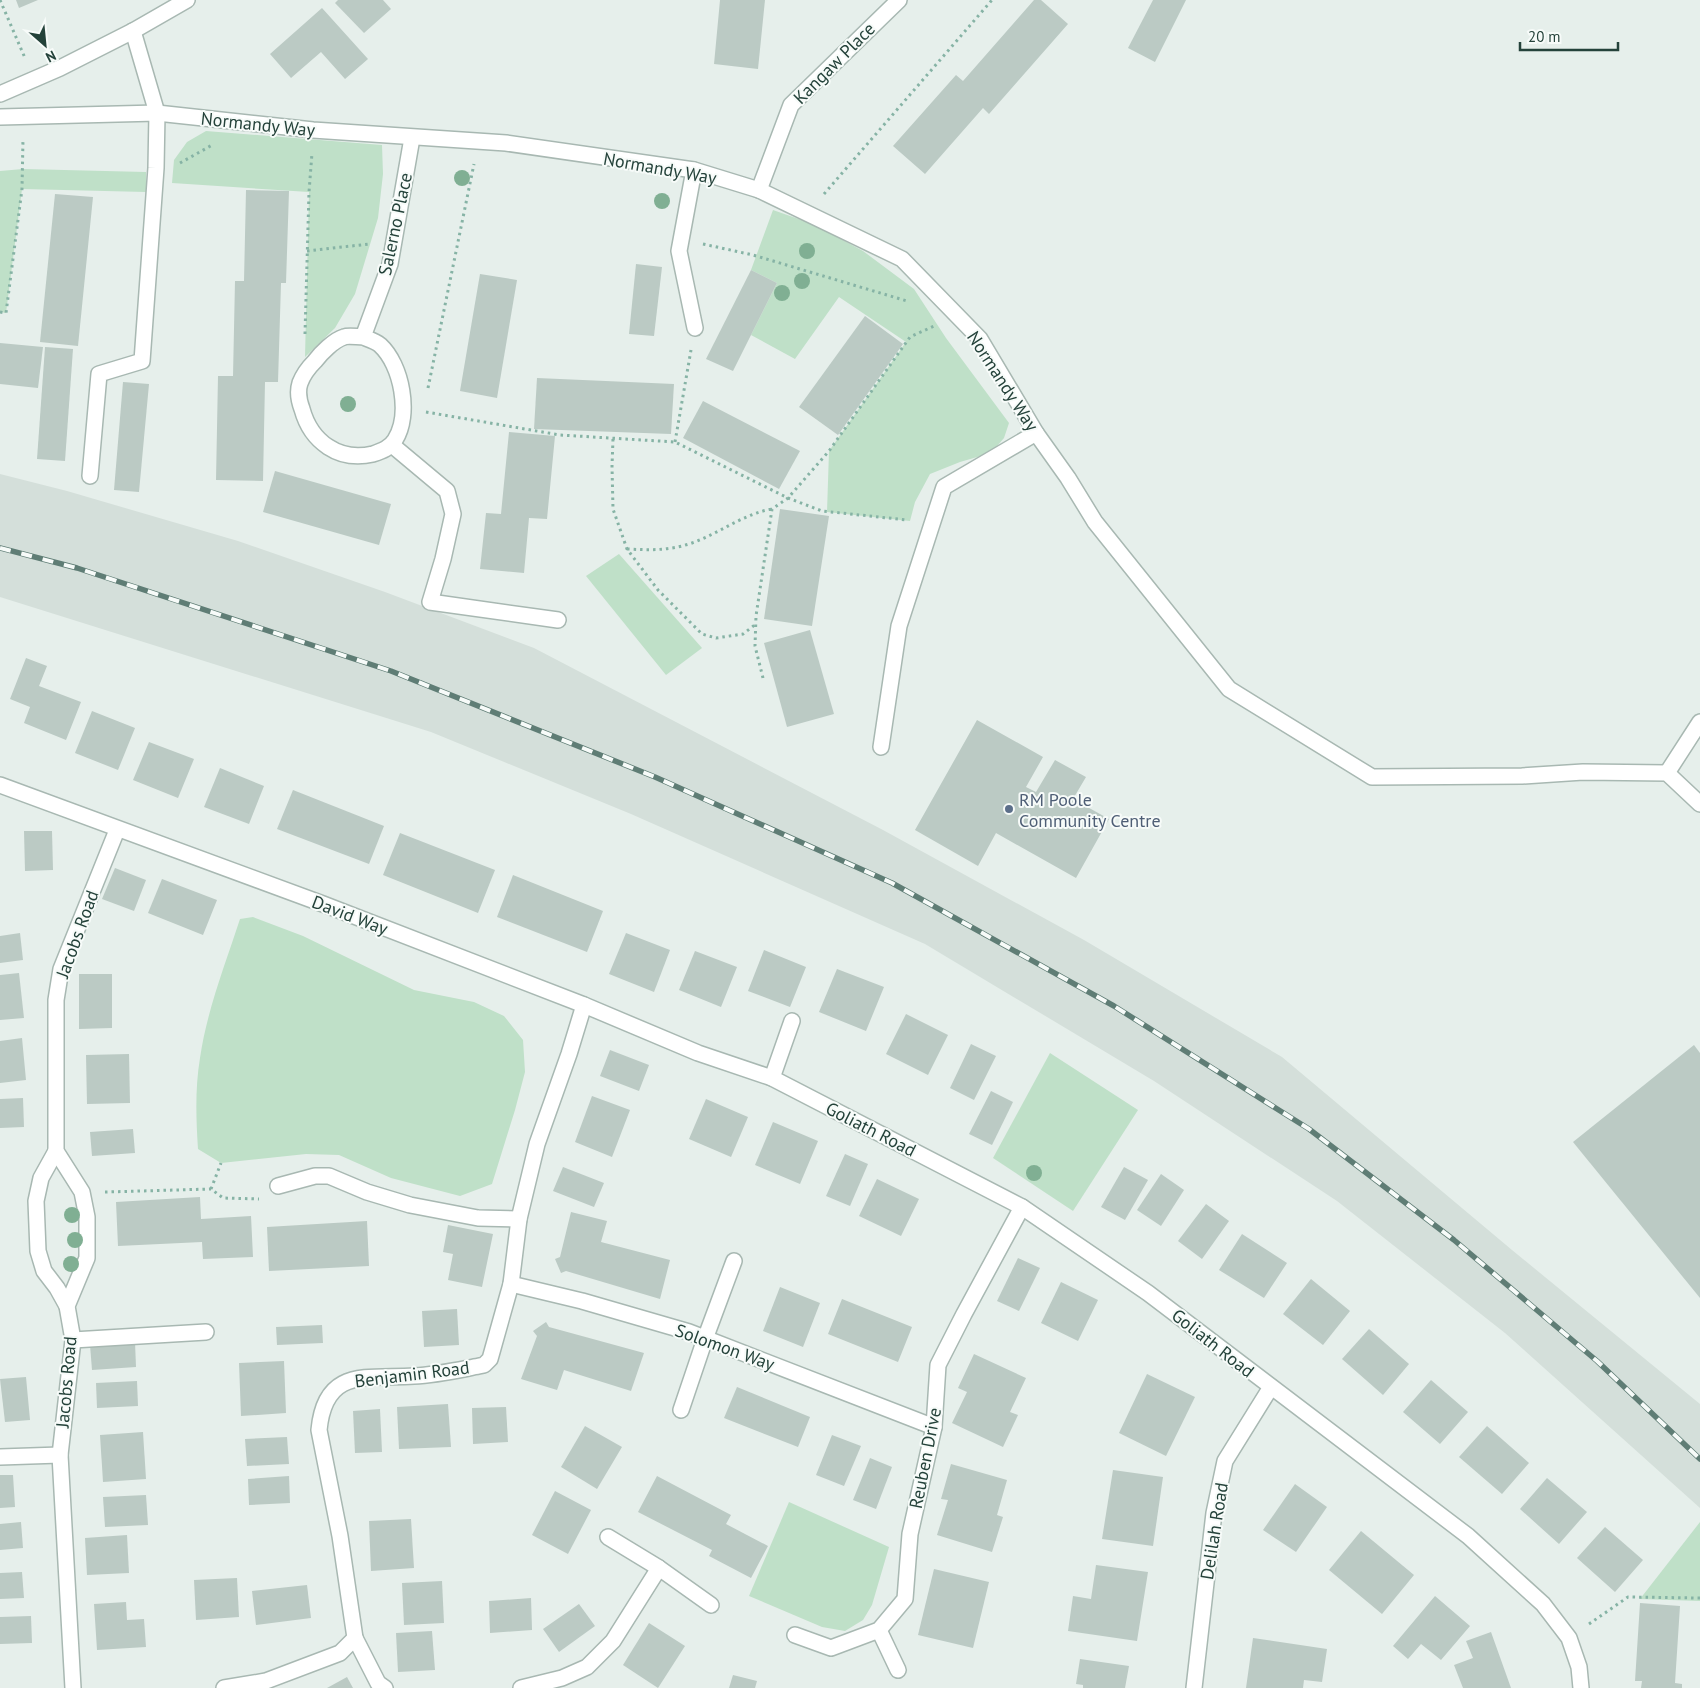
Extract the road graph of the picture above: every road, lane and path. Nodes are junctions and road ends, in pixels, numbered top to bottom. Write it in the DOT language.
graph roads {
  1 [pos="0,0"];
  2 [pos="186,0"];
  3 [pos="899,0"];
  4 [pos="992,0"];
  5 [pos="133,31"];
  6 [pos="34,79"];
  7 [pos="0,94"];
  8 [pos="157,113"];
  9 [pos="22,116"];
  10 [pos="0,117"];
  11 [pos="313,130"];
  12 [pos="412,138"];
  13 [pos="478,142"];
  14 [pos="694,170"];
  15 [pos="759,190"];
  16 [pos="808,214"];
  17 [pos="681,238"];
  18 [pos="394,242"];
  19 [pos="307,251"];
  20 [pos="911,302"];
  21 [pos="0,312"];
  22 [pos="957,316"];
  23 [pos="695,328"];
  24 [pos="363,337"];
  25 [pos="310,367"];
  26 [pos="427,393"];
  27 [pos="404,408"];
  28 [pos="1036,432"];
  29 [pos="613,439"];
  30 [pos="675,442"];
  31 [pos="392,445"];
  32 [pos="90,476"];
  33 [pos="788,498"];
  34 [pos="772,509"];
  35 [pos="932,523"];
  36 [pos="627,549"];
  37 [pos="558,620"];
  38 [pos="756,623"];
  39 [pos="763,678"];
  40 [pos="1700,722"];
  41 [pos="881,747"];
  42 [pos="1667,772"];
  43 [pos="0,785"];
  44 [pos="1700,804"];
  45 [pos="118,830"];
  46 [pos="584,1005"];
  47 [pos="792,1021"];
  48 [pos="698,1053"];
  49 [pos="772,1078"];
  50 [pos="56,1151"];
  51 [pos="221,1163"];
  52 [pos="278,1186"];
  53 [pos="211,1190"];
  54 [pos="82,1192"];
  55 [pos="1022,1207"];
  56 [pos="519,1219"];
  57 [pos="734,1260"];
  58 [pos="511,1284"];
  59 [pos="67,1306"];
  60 [pos="206,1332"];
  61 [pos="705,1338"];
  62 [pos="73,1340"];
  63 [pos="1271,1387"];
  64 [pos="681,1410"];
  65 [pos="934,1427"];
  66 [pos="60,1455"];
  67 [pos="0,1457"];
  68 [pos="608,1537"];
  69 [pos="659,1568"];
  70 [pos="1700,1598"];
  71 [pos="711,1605"];
  72 [pos="879,1630"];
  73 [pos="795,1634"];
  74 [pos="355,1638"];
  75 [pos="1569,1638"];
  76 [pos="898,1670"];
  77 [pos="73,1688"];
  78 [pos="224,1688"];
  79 [pos="385,1688"];
  80 [pos="521,1688"];
  81 [pos="1194,1688"];
  82 [pos="1581,1688"];
  1 -- 6 [label="path"];
  2 -- 5 [label="street"];
  3 -- 15 [label="street, Kangaw Place"];
  4 -- 16 [label="path"];
  5 -- 6 [label="street"];
  5 -- 8 [label="street"];
  6 -- 7 [label="street"];
  8 -- 9 [label="street, Normandy Way"];
  8 -- 11 [label="street, Normandy Way"];
  8 -- 32 [label="street"];
  9 -- 10 [label="street, Normandy Way"];
  9 -- 21 [label="path"];
  11 -- 12 [label="street, Normandy Way"];
  11 -- 19 [label="path"];
  12 -- 13 [label="street, Normandy Way"];
  12 -- 18 [label="street, Salerno Place"];
  13 -- 14 [label="street, Normandy Way"];
  13 -- 26 [label="path"];
  14 -- 15 [label="street, Normandy Way"];
  14 -- 17 [label="street"];
  15 -- 16 [label="street, Normandy Way"];
  16 -- 22 [label="street, Normandy Way"];
  17 -- 20 [label="path"];
  17 -- 23 [label="street"];
  18 -- 19 [label="path"];
  18 -- 24 [label="street, Salerno Place"];
  19 -- 25 [label="path"];
  22 -- 28 [label="street, Normandy Way"];
  22 -- 33 [label="path"];
  23 -- 30 [label="path"];
  24 -- 25 [label="street"];
  24 -- 27 [label="street"];
  25 -- 31 [label="street"];
  27 -- 29 [label="path"];
  27 -- 31 [label="street"];
  28 -- 35 [label="street"];
  28 -- 42 [label="street, Normandy Way"];
  29 -- 30 [label="path"];
  29 -- 36 [label="path"];
  30 -- 33 [label="path"];
  31 -- 37 [label="street"];
  33 -- 34 [label="path"];
  33 -- 35 [label="path"];
  34 -- 36 [label="path"];
  34 -- 38 [label="path"];
  35 -- 41 [label="street"];
  36 -- 38 [label="path"];
  38 -- 39 [label="path"];
  40 -- 42 [label="street"];
  42 -- 44 [label="street"];
  43 -- 45 [label="street, David Way"];
  45 -- 46 [label="street, David Way"];
  45 -- 50 [label="street, Jacobs Road"];
  46 -- 48 [label="street, David Way"];
  46 -- 56 [label="street, Benjamin Road"];
  47 -- 49 [label="street"];
  48 -- 49 [label="street, Goliath Road"];
  49 -- 55 [label="street, Goliath Road"];
  50 -- 54 [label="street"];
  50 -- 59 [label="street"];
  51 -- 53 [label="path"];
  52 -- 53 [label="path"];
  52 -- 56 [label="street"];
  53 -- 54 [label="path"];
  54 -- 59 [label="street"];
  55 -- 63 [label="street, Goliath Road"];
  55 -- 65 [label="street, Reuben Drive"];
  56 -- 58 [label="street, Benjamin Road"];
  57 -- 61 [label="street"];
  58 -- 61 [label="street, Solomon Way"];
  58 -- 74 [label="street, Benjamin Road"];
  59 -- 62 [label="street, Jacobs Road"];
  60 -- 62 [label="street"];
  61 -- 64 [label="street"];
  61 -- 65 [label="street, Solomon Way"];
  62 -- 66 [label="street, Jacobs Road"];
  63 -- 75 [label="street, Goliath Road"];
  63 -- 81 [label="street, Delilah Road"];
  65 -- 72 [label="street, Reuben Drive"];
  66 -- 67 [label="street"];
  66 -- 77 [label="street, Jacobs Road"];
  68 -- 69 [label="street"];
  69 -- 71 [label="street"];
  69 -- 80 [label="street"];
  70 -- 75 [label="path"];
  72 -- 73 [label="street, Reuben Drive"];
  72 -- 76 [label="street"];
  74 -- 78 [label="street"];
  74 -- 79 [label="street, Benjamin Road"];
  75 -- 82 [label="street, Goliath Road"];
}
